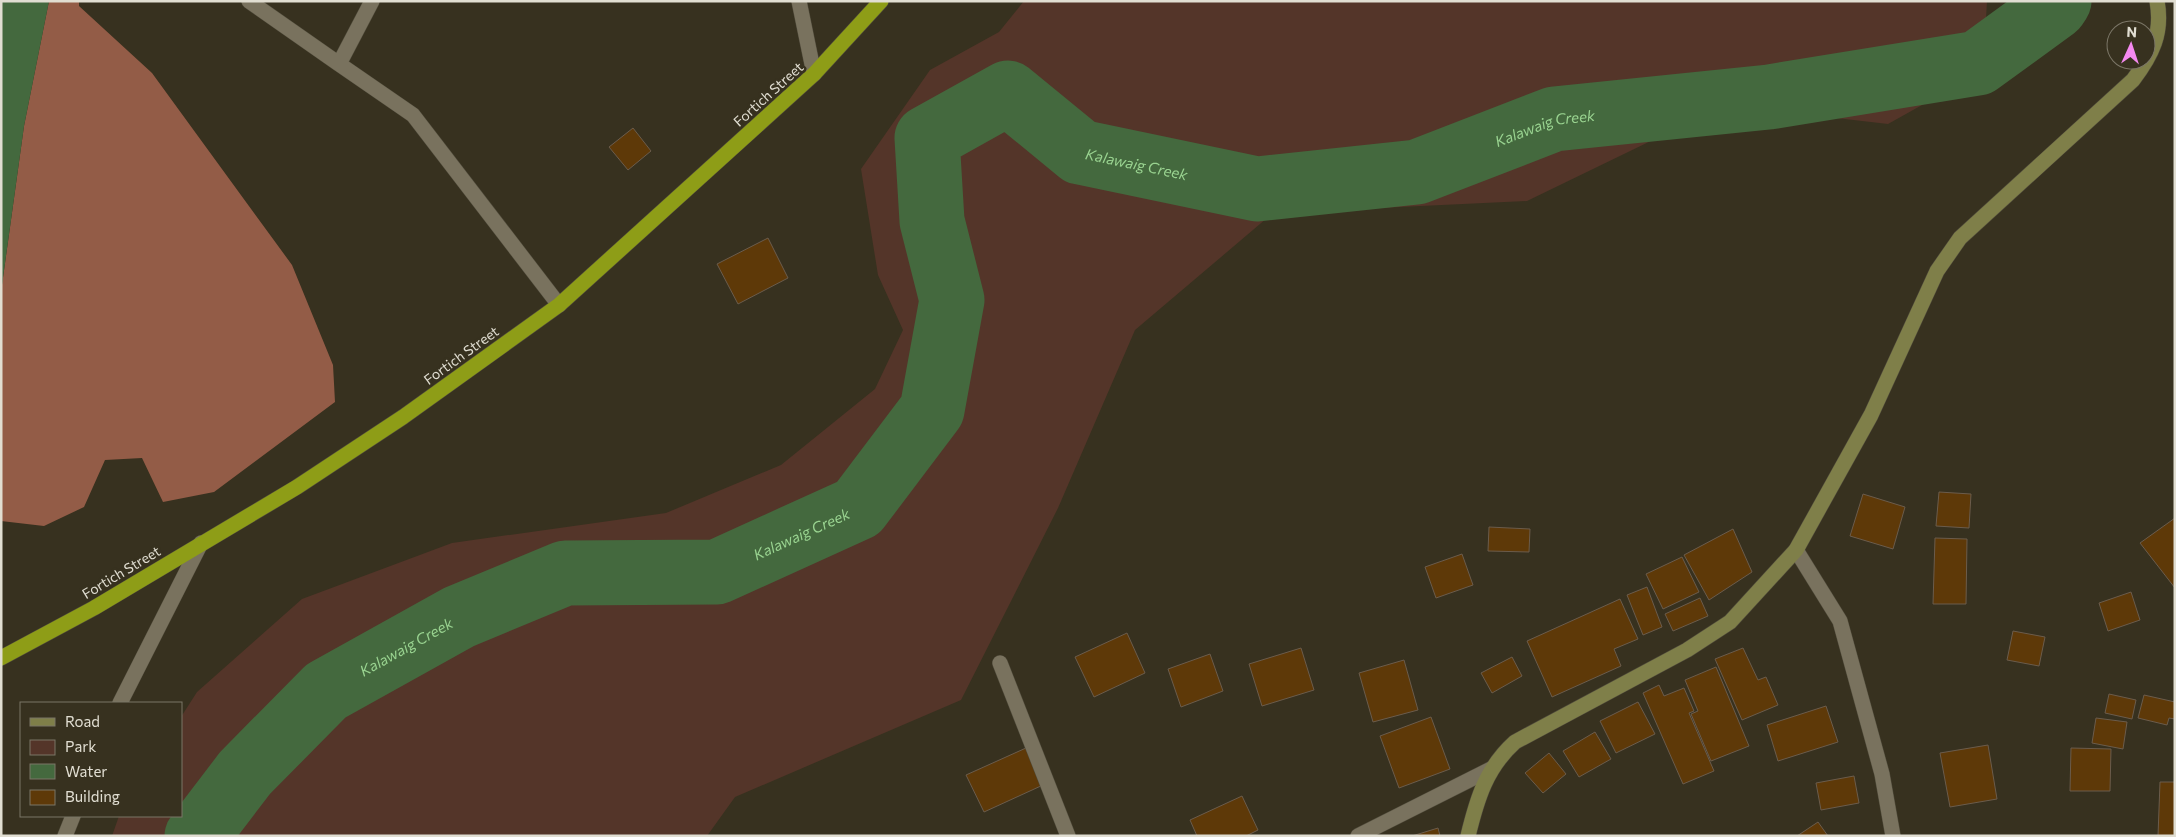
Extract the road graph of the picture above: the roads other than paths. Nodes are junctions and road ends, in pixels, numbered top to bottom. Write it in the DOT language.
graph roads {
  1 [pos="249,1"];
  2 [pos="372,1"];
  3 [pos="799,1"];
  4 [pos="881,1"];
  5 [pos="2158,1"];
  6 [pos="339,64"];
  7 [pos="814,74"];
  8 [pos="559,305"];
  9 [pos="201,543"];
  10 [pos="1796,550"];
  11 [pos="1,658"];
  12 [pos="1000,664"];
  13 [pos="121,702"];
  14 [pos="1491,768"];
  15 [pos="73,817"];
  16 [pos="64,836"];
  17 [pos="1068,836"];
  18 [pos="1358,836"];
  19 [pos="1468,836"];
  20 [pos="1894,836"];
  1 -- 6 [label="street"];
  2 -- 6 [label="street"];
  3 -- 7 [label="street"];
  4 -- 7 [label="highway, Fortich Street"];
  5 -- 10 [label="street"];
  6 -- 8 [label="street"];
  7 -- 8 [label="highway, Fortich Street"];
  8 -- 9 [label="highway, Fortich Street"];
  9 -- 11 [label="highway, Fortich Street"];
  9 -- 13 [label="street"];
  10 -- 14 [label="street"];
  10 -- 20 [label="street"];
  12 -- 17 [label="street"];
  14 -- 18 [label="street"];
  14 -- 19 [label="street"];
  15 -- 16 [label="street"];
}
